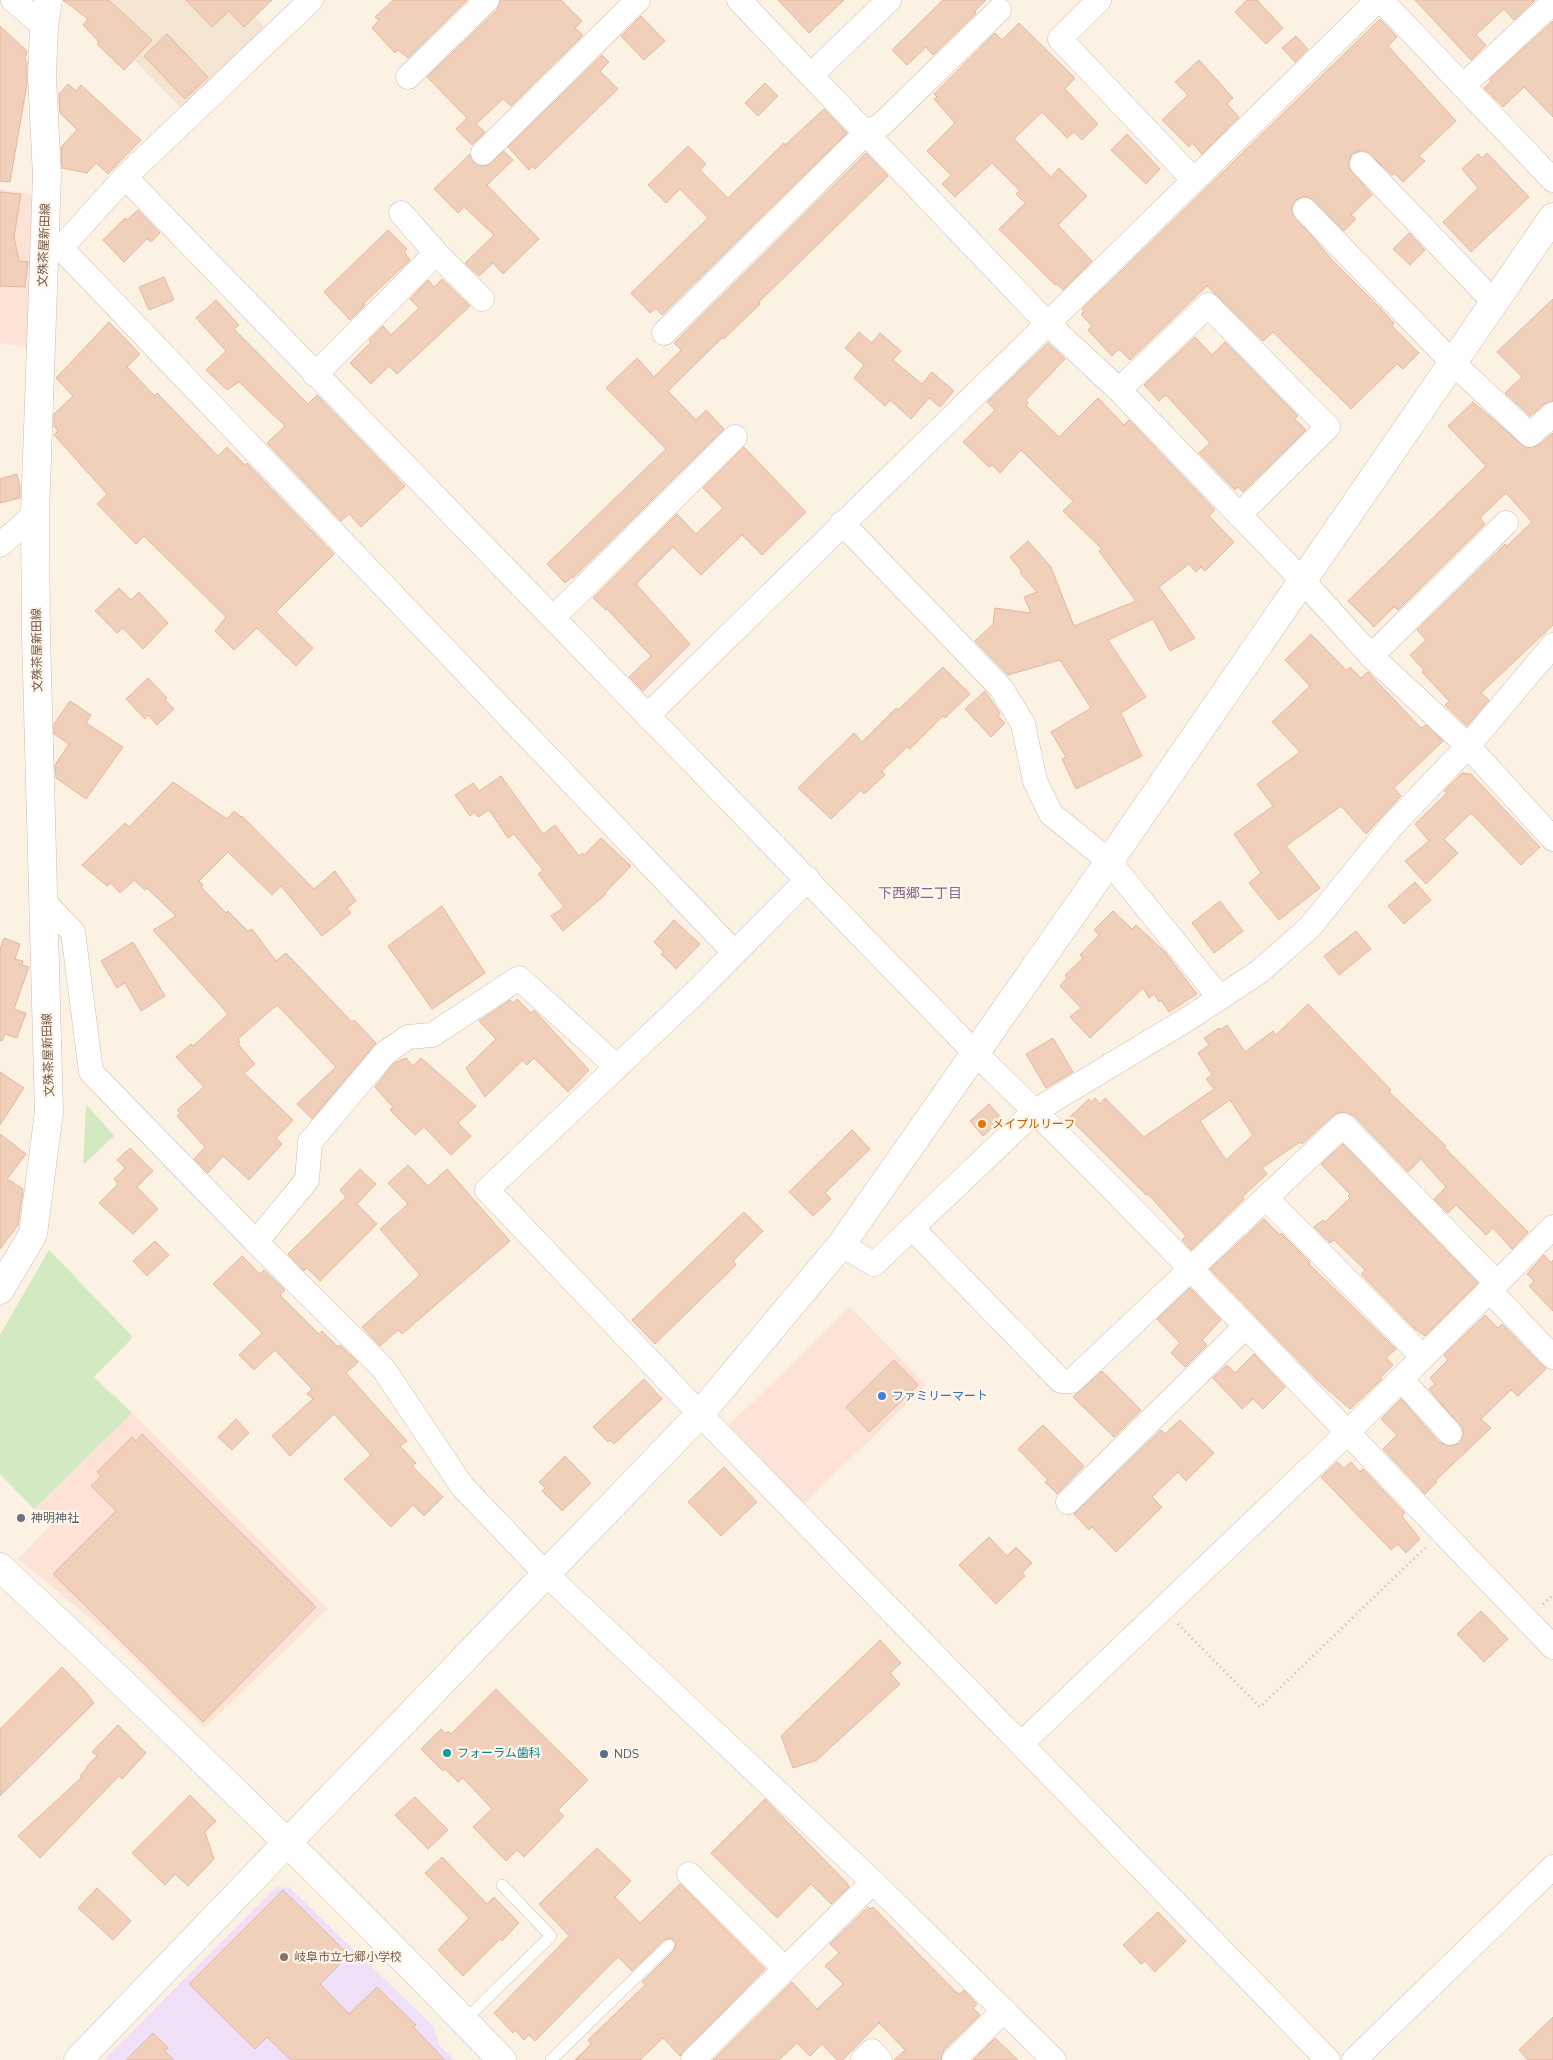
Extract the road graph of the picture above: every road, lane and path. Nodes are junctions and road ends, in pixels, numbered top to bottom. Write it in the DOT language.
graph roads {
  1 [pos="13,0"];
  2 [pos="311,0"];
  3 [pos="487,0"];
  4 [pos="638,0"];
  5 [pos="739,0"];
  6 [pos="889,0"];
  7 [pos="1099,0"];
  8 [pos="1380,0"];
  9 [pos="1553,2"];
  10 [pos="999,10"];
  11 [pos="46,13"];
  12 [pos="811,75"];
  13 [pos="408,77"];
  14 [pos="1463,86"];
  15 [pos="866,132"];
  16 [pos="483,153"];
  17 [pos="1362,164"];
  18 [pos="125,178"];
  19 [pos="1193,179"];
  20 [pos="1553,180"];
  21 [pos="1305,210"];
  22 [pos="401,213"];
  23 [pos="1553,217"];
  24 [pos="53,245"];
  25 [pos="436,253"];
  26 [pos="482,299"];
  27 [pos="1494,302"];
  28 [pos="1047,323"];
  29 [pos="664,333"];
  30 [pos="1452,363"];
  31 [pos="315,374"];
  32 [pos="1118,390"];
  33 [pos="1553,414"];
  34 [pos="735,438"];
  35 [pos="35,514"];
  36 [pos="1239,515"];
  37 [pos="842,523"];
  38 [pos="1506,523"];
  39 [pos="0,545"];
  40 [pos="1303,581"];
  41 [pos="554,618"];
  42 [pos="1553,645"];
  43 [pos="1371,656"];
  44 [pos="647,716"];
  45 [pos="1468,746"];
  46 [pos="1553,839"];
  47 [pos="1109,861"];
  48 [pos="808,879"];
  49 [pos="43,901"];
  50 [pos="734,952"];
  51 [pos="1220,998"];
  52 [pos="975,1053"];
  53 [pos="617,1067"];
  54 [pos="1035,1111"];
  55 [pos="1266,1198"];
  56 [pos="1553,1227"];
  57 [pos="912,1228"];
  58 [pos="256,1242"];
  59 [pos="841,1245"];
  60 [pos="1191,1270"];
  61 [pos="1493,1286"];
  62 [pos="0,1290"];
  63 [pos="1245,1327"];
  64 [pos="1553,1356"];
  65 [pos="1423,1357"];
  66 [pos="1401,1379"];
  67 [pos="700,1414"];
  68 [pos="1348,1432"];
  69 [pos="1450,1433"];
  70 [pos="1068,1502"];
  71 [pos="1442,1532"];
  72 [pos="0,1567"];
  73 [pos="545,1573"];
  74 [pos="1163,1609"];
  75 [pos="1553,1647"];
  76 [pos="1022,1743"];
  77 [pos="288,1842"];
  78 [pos="1553,1867"];
  79 [pos="689,1874"];
  80 [pos="873,1882"];
  81 [pos="502,1885"];
  82 [pos="669,1946"];
  83 [pos="785,1969"];
  84 [pos="1004,2010"];
  85 [pos="464,2021"];
  86 [pos="78,2060"];
  87 [pos="502,2060"];
  88 [pos="551,2060"];
  89 [pos="693,2060"];
  90 [pos="863,2060"];
  91 [pos="880,2060"];
  92 [pos="954,2060"];
  93 [pos="1054,2060"];
  94 [pos="1328,2060"];
  95 [pos="1354,2060"];
  1 -- 11 [label="street"];
  2 -- 18 [label="street"];
  3 -- 13 [label="street"];
  4 -- 16 [label="street"];
  5 -- 12 [label="street"];
  6 -- 12 [label="street"];
  7 -- 19 [label="street"];
  8 -- 14 [label="street"];
  8 -- 19 [label="street"];
  9 -- 14 [label="street"];
  10 -- 15 [label="street"];
  11 -- 24 [label="street, 文殊茶屋新田線"];
  12 -- 15 [label="street"];
  14 -- 20 [label="street"];
  15 -- 28 [label="street"];
  15 -- 29 [label="street"];
  17 -- 27 [label="street"];
  18 -- 24 [label="street"];
  18 -- 31 [label="street"];
  19 -- 28 [label="street"];
  21 -- 30 [label="street"];
  22 -- 25 [label="street"];
  23 -- 27 [label="street"];
  24 -- 35 [label="street, 文殊茶屋新田線"];
  24 -- 50 [label="street"];
  25 -- 26 [label="street"];
  25 -- 31 [label="street"];
  27 -- 30 [label="street"];
  28 -- 32 [label="street"];
  28 -- 37 [label="street"];
  30 -- 33 [label="street"];
  30 -- 40 [label="street"];
  31 -- 41 [label="street"];
  32 -- 36 [label="street"];
  32 -- 36 [label="street"];
  34 -- 41 [label="street"];
  35 -- 39 [label="street"];
  35 -- 49 [label="street, 文殊茶屋新田線"];
  36 -- 40 [label="street"];
  37 -- 44 [label="street"];
  37 -- 47 [label="street"];
  38 -- 43 [label="street"];
  40 -- 43 [label="street"];
  40 -- 47 [label="street"];
  41 -- 44 [label="street"];
  42 -- 45 [label="street"];
  43 -- 45 [label="street"];
  44 -- 48 [label="street"];
  45 -- 46 [label="street"];
  45 -- 51 [label="street"];
  47 -- 51 [label="street"];
  47 -- 52 [label="street"];
  48 -- 50 [label="street"];
  48 -- 52 [label="street"];
  49 -- 58 [label="street"];
  49 -- 62 [label="street, 文殊茶屋新田線"];
  50 -- 53 [label="street"];
  51 -- 54 [label="street"];
  52 -- 54 [label="street"];
  52 -- 59 [label="street"];
  53 -- 58 [label="street"];
  53 -- 67 [label="street"];
  54 -- 57 [label="street"];
  54 -- 60 [label="street"];
  55 -- 60 [label="street"];
  55 -- 61 [label="street"];
  55 -- 65 [label="street"];
  56 -- 61 [label="street"];
  57 -- 59 [label="street"];
  57 -- 60 [label="street"];
  58 -- 73 [label="street"];
  59 -- 67 [label="street"];
  60 -- 63 [label="street"];
  61 -- 64 [label="street"];
  61 -- 65 [label="street"];
  63 -- 68 [label="street"];
  63 -- 70 [label="street"];
  65 -- 66 [label="street"];
  66 -- 68 [label="street"];
  66 -- 69 [label="street"];
  67 -- 73 [label="street"];
  67 -- 76 [label="street"];
  68 -- 71 [label="street"];
  68 -- 74 [label="street"];
  71 -- 74 [label="path"];
  71 -- 75 [label="street"];
  72 -- 77 [label="street"];
  73 -- 77 [label="street"];
  73 -- 80 [label="street"];
  74 -- 76 [label="street"];
  76 -- 94 [label="street"];
  77 -- 85 [label="street"];
  77 -- 86 [label="street"];
  78 -- 95 [label="street"];
  79 -- 83 [label="street"];
  80 -- 83 [label="street"];
  80 -- 84 [label="street"];
  81 -- 85 [label="lane"];
  82 -- 88 [label="lane"];
  83 -- 89 [label="street"];
  84 -- 92 [label="street"];
  84 -- 93 [label="street"];
  85 -- 87 [label="street"];
  90 -- 91 [label="street"];
}
